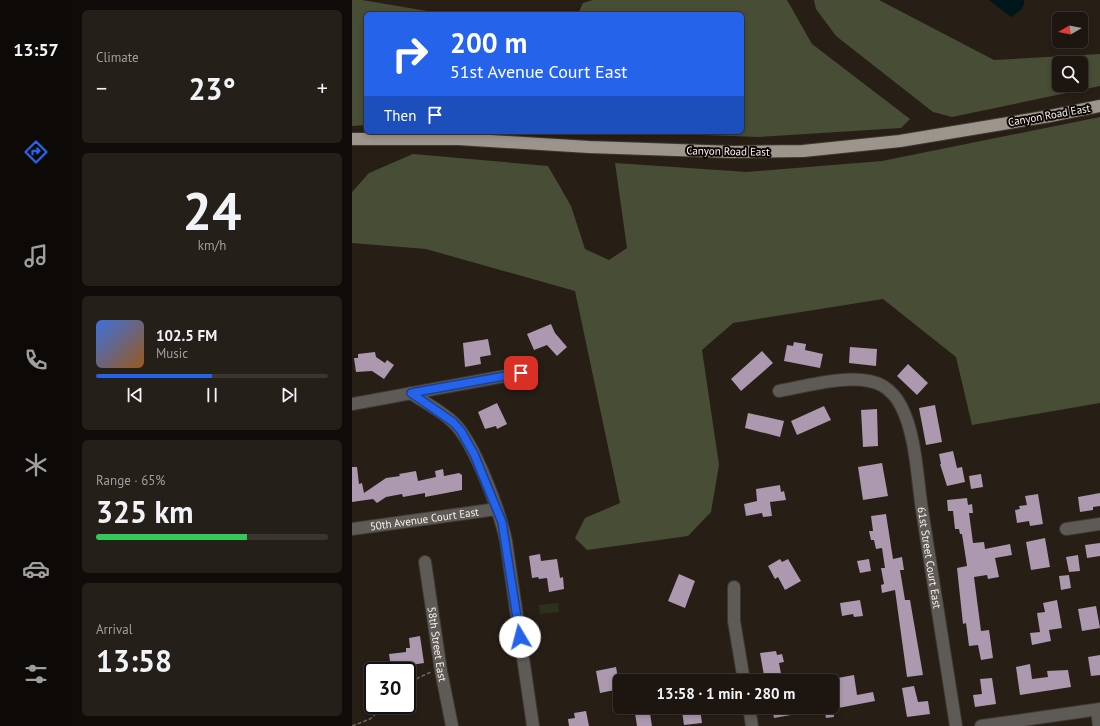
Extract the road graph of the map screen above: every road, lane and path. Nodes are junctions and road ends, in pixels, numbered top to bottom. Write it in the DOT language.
graph roads {
  1 [pos="1100,106"];
  2 [pos="352,139"];
  3 [pos="521,373"];
  4 [pos="779,391"];
  5 [pos="411,393"];
  6 [pos="352,404"];
  7 [pos="497,509"];
  8 [pos="1100,524"];
  9 [pos="352,529"];
  10 [pos="1066,529"];
  11 [pos="425,562"];
  12 [pos="734,587"];
  13 [pos="441,670"];
  14 [pos="743,674"];
  15 [pos="416,680"];
  16 [pos="1098,710"];
  17 [pos="376,714"];
  18 [pos="750,714"];
  19 [pos="1021,723"];
  20 [pos="352,726"];
  21 [pos="452,726"];
  22 [pos="533,726"];
  23 [pos="752,726"];
  24 [pos="956,726"];
  25 [pos="981,726"];
  26 [pos="1099,726"];
  1 -- 2 [label="main road, Canyon Road East"];
  3 -- 5 [label="street"];
  4 -- 24 [label="street, 61st Street Court East"];
  5 -- 6 [label="street"];
  5 -- 7 [label="street"];
  7 -- 9 [label="street, 50th Avenue Court East"];
  7 -- 22 [label="street"];
  8 -- 10 [label="street"];
  11 -- 13 [label="street, 58th Street East"];
  12 -- 14 [label="street"];
  13 -- 15 [label="path"];
  13 -- 21 [label="street, 58th Street East"];
  16 -- 19 [label="street"];
  16 -- 26 [label="street"];
  17 -- 20 [label="path"];
  18 -- 23 [label="street"];
  19 -- 25 [label="street"];
}
